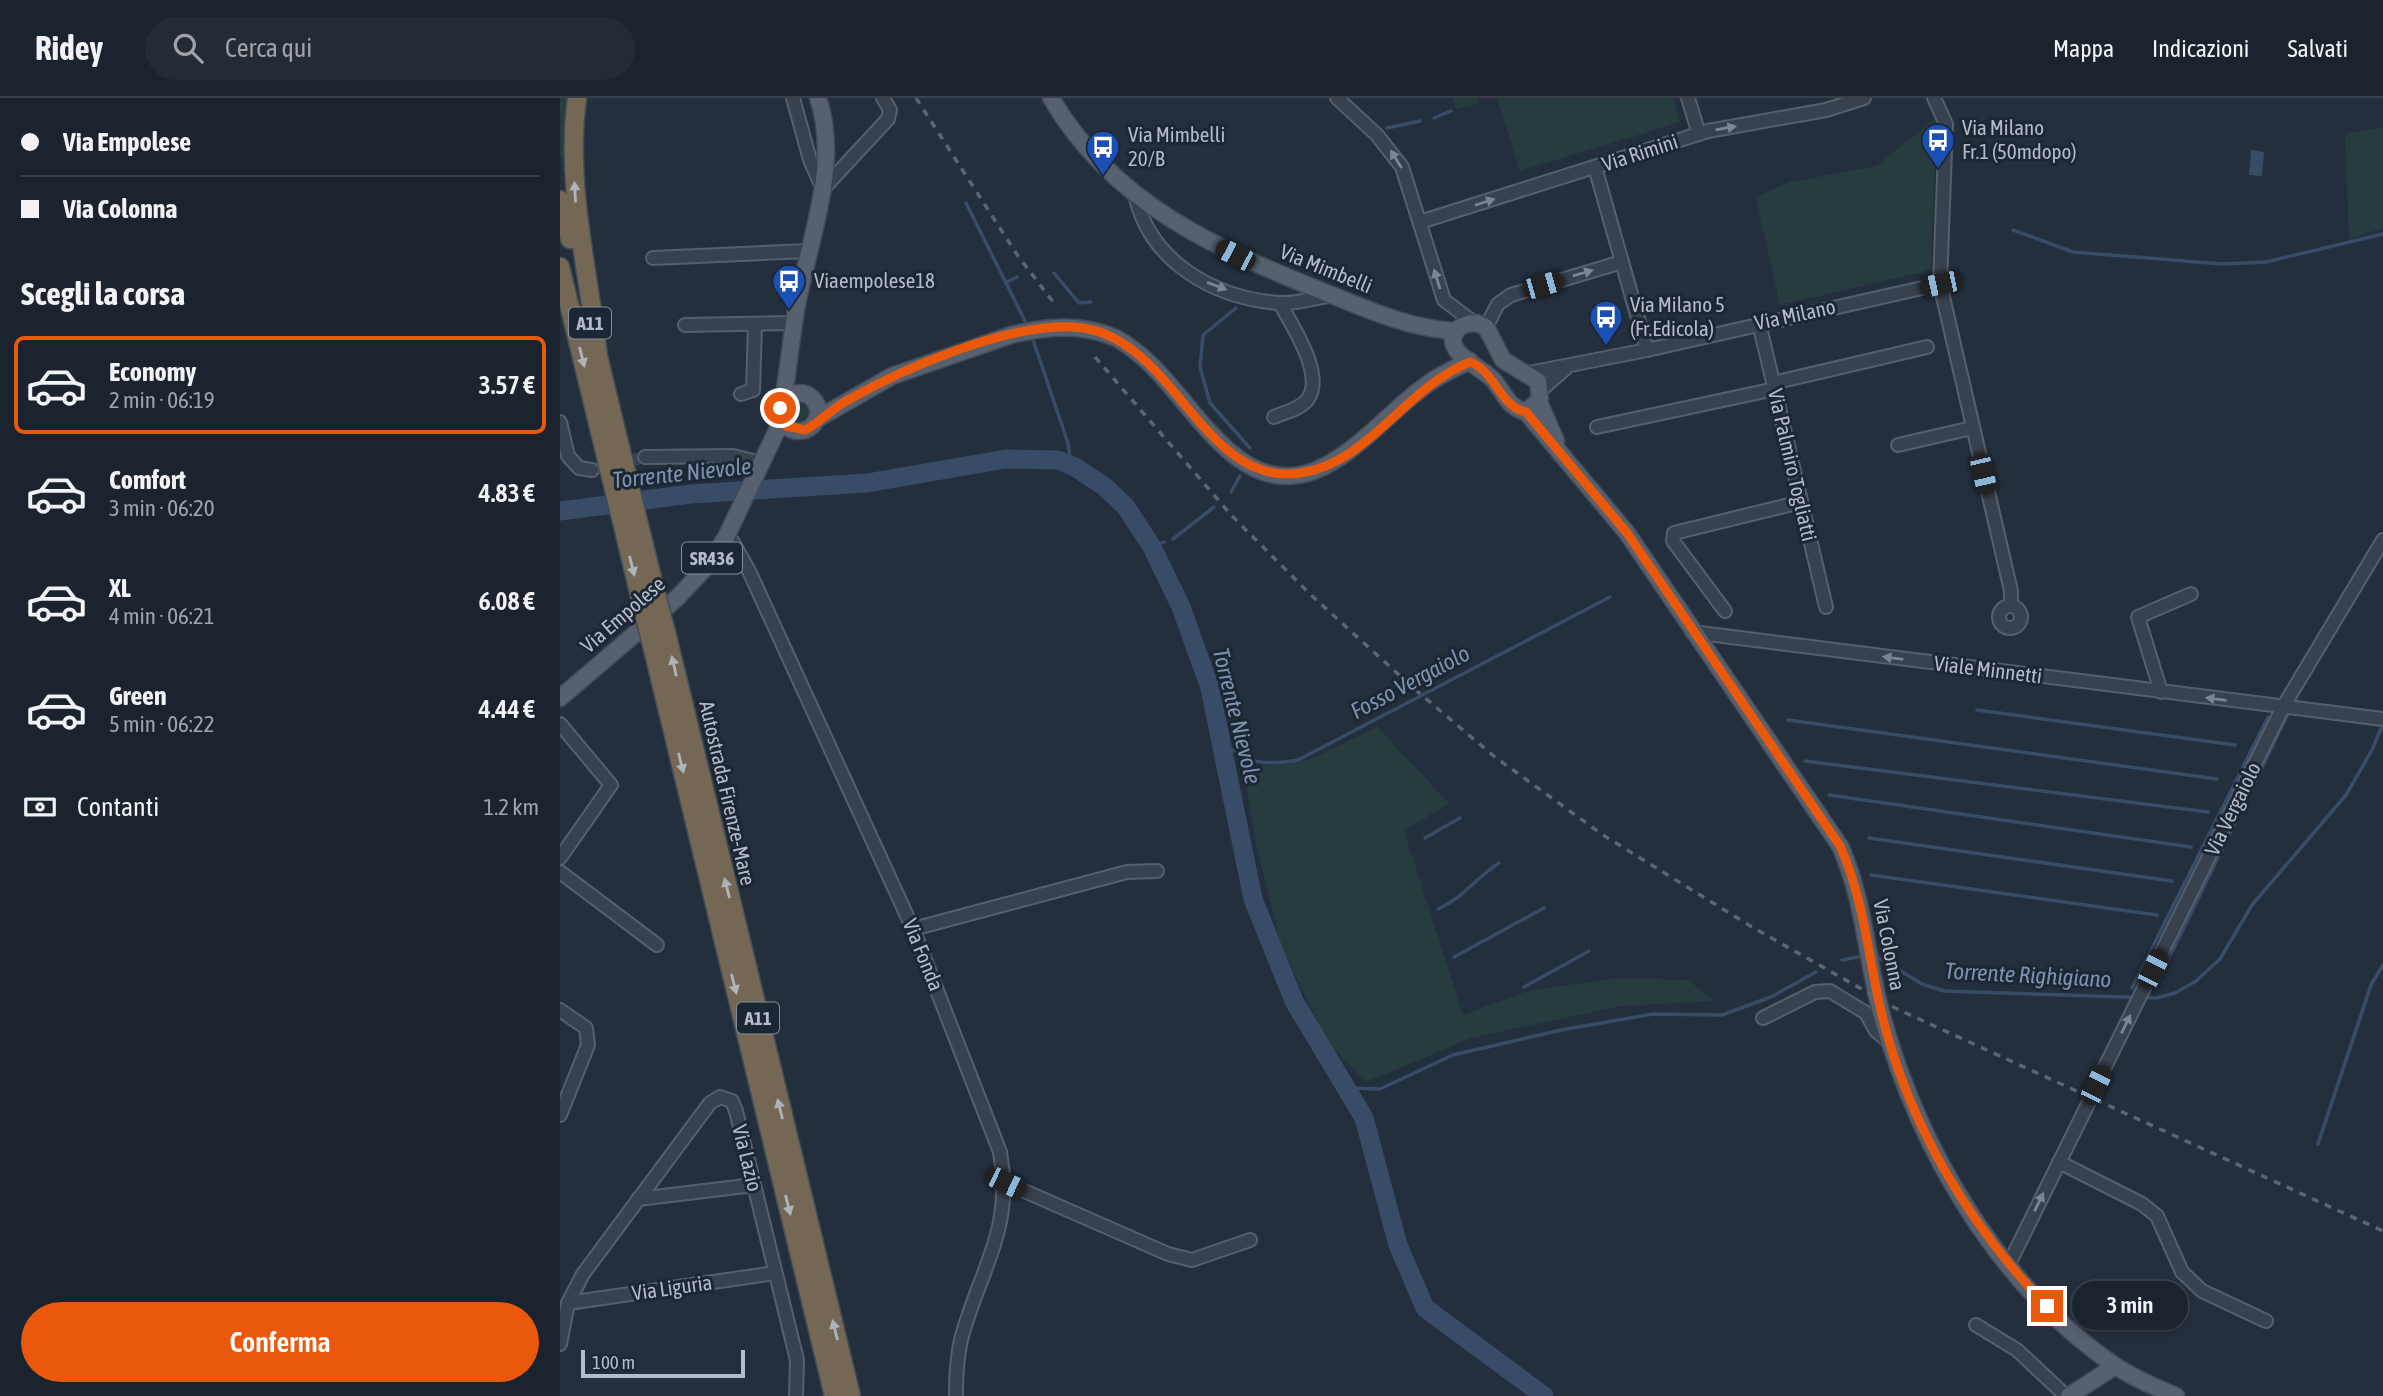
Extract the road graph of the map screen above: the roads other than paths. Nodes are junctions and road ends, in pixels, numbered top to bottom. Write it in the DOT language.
graph roads {
  1 [pos="577,98"];
  2 [pos="793,98"];
  3 [pos="818,98"];
  4 [pos="883,98"];
  5 [pos="1051,98"];
  6 [pos="1337,98"];
  7 [pos="1688,98"];
  8 [pos="1864,98"];
  9 [pos="1934,98"];
  10 [pos="1699,134"];
  11 [pos="1595,167"];
  12 [pos="822,189"];
  13 [pos="1135,194"];
  14 [pos="560,200"];
  15 [pos="1420,222"];
  16 [pos="808,251"];
  17 [pos="653,258"];
  18 [pos="1622,261"];
  19 [pos="560,267"];
  20 [pos="1940,284"];
  21 [pos="1332,295"];
  22 [pos="1280,303"];
  23 [pos="794,323"];
  24 [pos="1759,323"];
  25 [pos="754,324"];
  26 [pos="1479,324"];
  27 [pos="685,326"];
  28 [pos="1454,341"];
  29 [pos="1927,347"];
  30 [pos="1647,350"];
  31 [pos="598,357"];
  32 [pos="1470,362"];
  33 [pos="1569,366"];
  34 [pos="1529,373"];
  35 [pos="1431,382"];
  36 [pos="1774,386"];
  37 [pos="741,394"];
  38 [pos="789,397"];
  39 [pos="812,398"];
  40 [pos="848,400"];
  41 [pos="1535,401"];
  42 [pos="1275,417"];
  43 [pos="817,419"];
  44 [pos="782,420"];
  45 [pos="560,422"];
  46 [pos="1597,427"];
  47 [pos="1972,428"];
  48 [pos="797,431"];
  49 [pos="1898,444"];
  50 [pos="612,447"];
  51 [pos="645,457"];
  52 [pos="765,457"];
  53 [pos="592,470"];
  54 [pos="1801,502"];
  55 [pos="726,537"];
  56 [pos="2383,540"];
  57 [pos="2191,594"];
  58 [pos="2011,606"];
  59 [pos="1826,607"];
  60 [pos="1725,611"];
  61 [pos="1692,632"];
  62 [pos="660,644"];
  63 [pos="2161,692"];
  64 [pos="560,698"];
  65 [pos="2283,707"];
  66 [pos="2383,719"];
  67 [pos="560,724"];
  68 [pos="560,858"];
  69 [pos="1157,871"];
  70 [pos="560,872"];
  71 [pos="913,929"];
  72 [pos="657,945"];
  73 [pos="560,1010"];
  74 [pos="1874,1012"];
  75 [pos="1763,1018"];
  76 [pos="2096,1085"];
  77 [pos="2088,1102"];
  78 [pos="561,1112"];
  79 [pos="2059,1162"];
  80 [pos="1006,1183"];
  81 [pos="754,1185"];
  82 [pos="638,1199"];
  83 [pos="1250,1240"];
  84 [pos="2009,1264"];
  85 [pos="775,1273"];
  86 [pos="568,1303"];
  87 [pos="2266,1321"];
  88 [pos="1976,1325"];
  89 [pos="560,1344"];
  90 [pos="2115,1366"];
  91 [pos="796,1396"];
  92 [pos="834,1396"];
  93 [pos="851,1396"];
  94 [pos="956,1396"];
  95 [pos="2067,1396"];
  96 [pos="2176,1396"];
  31 -- 1 [label="highway, one-way"];
  2 -- 12 [label="street"];
  3 -- 12 [label="main road, Via Empolese"];
  4 -- 12 [label="street"];
  5 -- 13 [label="main road, Via Mimbelli"];
  15 -- 6 [label="street, one-way"];
  7 -- 10 [label="street"];
  10 -- 8 [label="street, Via Rimini, one-way"];
  9 -- 20 [label="street"];
  10 -- 11 [label="street, Via Rimini"];
  15 -- 11 [label="street, Via Rimini, one-way"];
  11 -- 18 [label="street"];
  12 -- 16 [label="main road, Via Empolese"];
  13 -- 21 [label="main road, Via Mimbelli"];
  13 -- 22 [label="street, one-way"];
  14 -- 31 [label="highway, Autostrada Firenze-Mare / A11"];
  26 -- 15 [label="street, one-way"];
  16 -- 17 [label="street"];
  16 -- 23 [label="main road, Via Empolese"];
  26 -- 18 [label="street, one-way"];
  18 -- 30 [label="street"];
  19 -- 50 [label="highway, Autostrada Firenze-Mare / A11, one-way"];
  20 -- 24 [label="street, Via Milano"];
  20 -- 47 [label="street"];
  21 -- 22 [label="street"];
  21 -- 28 [label="main road, Via Mimbelli"];
  22 -- 42 [label="street"];
  23 -- 25 [label="street"];
  23 -- 38 [label="main road, Via Empolese"];
  24 -- 30 [label="street, Via Milano"];
  24 -- 36 [label="street, Via Palmiro Togliatti"];
  25 -- 27 [label="street"];
  25 -- 37 [label="street"];
  26 -- 28 [label="main road"];
  26 -- 34 [label="main road"];
  28 -- 32 [label="main road"];
  28 -- 35 [label="main road"];
  29 -- 36 [label="street"];
  30 -- 33 [label="street, Via Milano"];
  31 -- 50 [label="highway, Autostrada Firenze-Mare / A11"];
  32 -- 35 [label="main road"];
  32 -- 41 [label="main road"];
  33 -- 34 [label="street, Via Milano"];
  33 -- 41 [label="street"];
  34 -- 41 [label="main road"];
  35 -- 40 [label="main road, Via Empolese, bridge"];
  36 -- 46 [label="street"];
  36 -- 54 [label="street, Via Palmiro Togliatti"];
  38 -- 39 [label="main road"];
  38 -- 44 [label="main road, Via Empolese"];
  39 -- 40 [label="main road"];
  39 -- 43 [label="main road"];
  40 -- 43 [label="main road, Via Empolese"];
  41 -- 61 [label="main road, Via Colonna"];
  43 -- 48 [label="main road, Via Empolese"];
  44 -- 48 [label="main road"];
  44 -- 52 [label="main road, Via Empolese / SR436"];
  45 -- 53 [label="street"];
  47 -- 49 [label="street"];
  47 -- 58 [label="street"];
  48 -- 52 [label="main road, Via Empolese / SR436"];
  50 -- 62 [label="highway, Autostrada Firenze-Mare / A11, bridge"];
  51 -- 52 [label="street"];
  52 -- 55 [label="main road, Via Empolese / SR436"];
  54 -- 59 [label="street, Via Palmiro Togliatti"];
  54 -- 60 [label="street"];
  55 -- 64 [label="main road, Via Empolese / SR436"];
  55 -- 71 [label="street, Via Fonda"];
  56 -- 65 [label="street, Via Vergaiolo"];
  57 -- 63 [label="street"];
  63 -- 61 [label="street, Viale Minnetti, one-way"];
  61 -- 74 [label="main road, Via Colonna"];
  62 -- 92 [label="highway, Autostrada Firenze-Mare / A11, one-way"];
  93 -- 62 [label="highway, Autostrada Firenze-Mare / A11, one-way"];
  65 -- 63 [label="street, Viale Minnetti, one-way"];
  65 -- 66 [label="street, Viale Minnetti"];
  76 -- 65 [label="street, Via Vergaiolo, one-way"];
  67 -- 68 [label="street"];
  69 -- 71 [label="street"];
  70 -- 72 [label="street"];
  71 -- 80 [label="street, Via Fonda"];
  73 -- 78 [label="street"];
  74 -- 75 [label="street"];
  74 -- 84 [label="main road, Via Colonna"];
  77 -- 79 [label="street"];
  84 -- 79 [label="street, one-way"];
  79 -- 87 [label="street"];
  80 -- 83 [label="street"];
  80 -- 94 [label="street, Via Fonda"];
  81 -- 82 [label="street"];
  81 -- 82 [label="street, Via Lazio"];
  81 -- 85 [label="street, Via Lazio"];
  82 -- 86 [label="street, Via Lazio"];
  84 -- 90 [label="main road, Via Colonna"];
  85 -- 86 [label="street, Via Liguria"];
  85 -- 91 [label="street, Via Lazio"];
  86 -- 89 [label="street, Via Lazio"];
  88 -- 95 [label="street"];
  90 -- 95 [label="main road"];
  90 -- 96 [label="main road, Via Colonna"];
}
